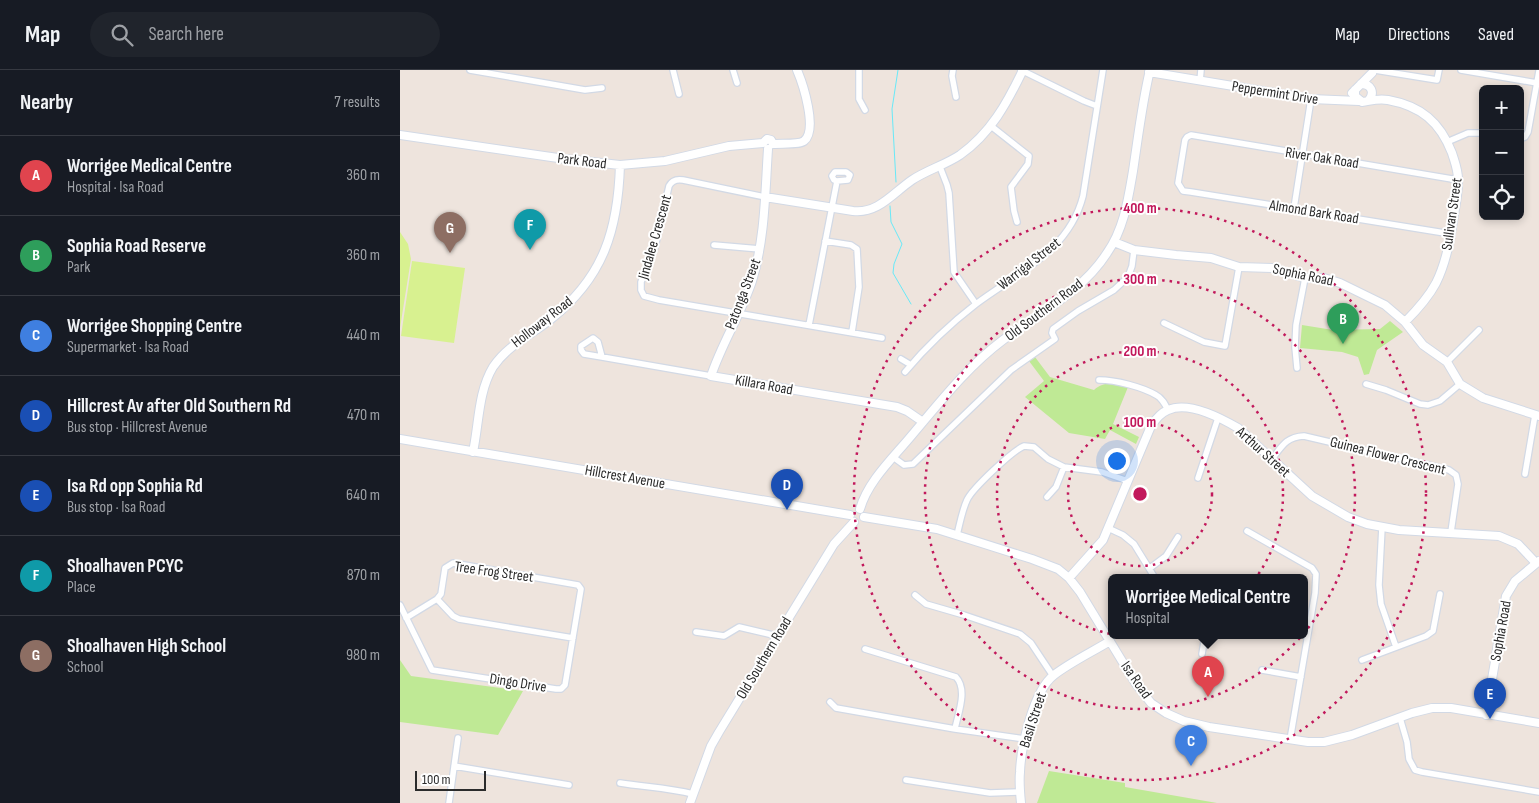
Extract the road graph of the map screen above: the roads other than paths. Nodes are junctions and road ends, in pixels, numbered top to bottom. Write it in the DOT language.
graph roads {
  1 [pos="470,70"];
  2 [pos="673,70"];
  3 [pos="733,70"];
  4 [pos="797,70"];
  5 [pos="859,70"];
  6 [pos="953,70"];
  7 [pos="1022,70"];
  8 [pos="1103,70"];
  9 [pos="1202,70"];
  10 [pos="1439,70"];
  11 [pos="1462,70"];
  12 [pos="1149,71"];
  13 [pos="1373,71"];
  14 [pos="1539,71"];
  15 [pos="510,73"];
  16 [pos="1200,81"];
  17 [pos="1537,82"];
  18 [pos="737,83"];
  19 [pos="1361,84"];
  20 [pos="602,88"];
  21 [pos="1371,89"];
  22 [pos="1355,90"];
  23 [pos="679,94"];
  24 [pos="956,97"];
  25 [pos="1311,99"];
  26 [pos="1342,100"];
  27 [pos="1370,100"];
  28 [pos="1388,100"];
  29 [pos="1359,101"];
  30 [pos="1097,106"];
  31 [pos="865,110"];
  32 [pos="992,126"];
  33 [pos="1479,133"];
  34 [pos="400,135"];
  35 [pos="1524,137"];
  36 [pos="1447,142"];
  37 [pos="768,145"];
  38 [pos="1303,155"];
  39 [pos="620,165"];
  40 [pos="940,167"];
  41 [pos="1458,177"];
  42 [pos="837,181"];
  43 [pos="1179,187"];
  44 [pos="765,197"];
  45 [pos="832,207"];
  46 [pos="1294,208"];
  47 [pos="1018,222"];
  48 [pos="1451,234"];
  49 [pos="826,241"];
  50 [pos="1114,242"];
  51 [pos="714,244"];
  52 [pos="760,249"];
  53 [pos="1134,250"];
  54 [pos="1239,267"];
  55 [pos="1305,278"];
  56 [pos="976,304"];
  57 [pos="740,312"];
  58 [pos="1405,322"];
  59 [pos="1164,323"];
  60 [pos="809,325"];
  61 [pos="1479,330"];
  62 [pos="852,332"];
  63 [pos="882,338"];
  64 [pos="602,357"];
  65 [pos="901,359"];
  66 [pos="1447,362"];
  67 [pos="911,365"];
  68 [pos="1298,368"];
  69 [pos="905,372"];
  70 [pos="711,376"];
  71 [pos="1100,380"];
  72 [pos="1366,384"];
  73 [pos="1460,384"];
  74 [pos="1168,410"];
  75 [pos="1537,416"];
  76 [pos="1218,418"];
  77 [pos="923,422"];
  78 [pos="400,439"];
  79 [pos="473,452"];
  80 [pos="893,457"];
  81 [pos="1272,459"];
  82 [pos="1064,467"];
  83 [pos="1525,474"];
  84 [pos="1198,478"];
  85 [pos="1128,481"];
  86 [pos="1047,497"];
  87 [pos="860,509"];
  88 [pos="864,517"];
  89 [pos="852,519"];
  90 [pos="1382,527"];
  91 [pos="1108,528"];
  92 [pos="1247,531"];
  93 [pos="1451,532"];
  94 [pos="956,535"];
  95 [pos="1178,537"];
  96 [pos="1538,562"];
  97 [pos="1150,568"];
  98 [pos="1153,574"];
  99 [pos="1069,578"];
  100 [pos="580,588"];
  101 [pos="1440,594"];
  102 [pos="915,595"];
  103 [pos="437,599"];
  104 [pos="400,604"];
  105 [pos="1308,616"];
  106 [pos="406,618"];
  107 [pos="696,632"];
  108 [pos="777,636"];
  109 [pos="573,638"];
  110 [pos="1108,638"];
  111 [pos="1204,639"];
  112 [pos="1305,639"];
  113 [pos="1110,641"];
  114 [pos="1396,647"];
  115 [pos="865,648"];
  116 [pos="1202,654"];
  117 [pos="1362,660"];
  118 [pos="1262,670"];
  119 [pos="1053,676"];
  120 [pos="1301,677"];
  121 [pos="830,702"];
  122 [pos="1486,715"];
  123 [pos="1400,718"];
  124 [pos="1539,723"];
  125 [pos="955,729"];
  126 [pos="458,738"];
  127 [pos="1025,739"];
  128 [pos="1290,740"];
  129 [pos="454,766"];
  130 [pos="906,780"];
  131 [pos="620,783"];
  132 [pos="569,785"];
  133 [pos="1020,792"];
  134 [pos="1539,792"];
  135 [pos="693,794"];
  136 [pos="449,803"];
  137 [pos="690,803"];
  138 [pos="1021,803"];
  1 -- 15 [label="street"];
  2 -- 23 [label="street"];
  3 -- 18 [label="street"];
  4 -- 37 [label="street, Park Road"];
  5 -- 31 [label="street"];
  6 -- 24 [label="street"];
  7 -- 30 [label="street"];
  7 -- 32 [label="street"];
  8 -- 30 [label="street, Warrigal Street"];
  9 -- 16 [label="street"];
  10 -- 13 [label="street"];
  11 -- 17 [label="street"];
  12 -- 16 [label="street, Peppermint Drive"];
  12 -- 50 [label="street, Old Southern Road"];
  13 -- 19 [label="street"];
  13 -- 21 [label="street"];
  14 -- 17 [label="street"];
  15 -- 20 [label="street"];
  16 -- 25 [label="street, Peppermint Drive"];
  17 -- 35 [label="street"];
  19 -- 21 [label="street"];
  19 -- 22 [label="street"];
  21 -- 27 [label="street"];
  21 -- 28 [label="street, Sullivan Street"];
  22 -- 26 [label="street"];
  22 -- 29 [label="street"];
  25 -- 26 [label="street, Peppermint Drive"];
  25 -- 38 [label="street"];
  26 -- 29 [label="street, Peppermint Drive"];
  27 -- 28 [label="street, Sullivan Street"];
  27 -- 29 [label="street"];
  28 -- 36 [label="street, Sullivan Street"];
  30 -- 56 [label="street, Warrigal Street"];
  32 -- 40 [label="street"];
  32 -- 47 [label="street"];
  33 -- 36 [label="street"];
  34 -- 39 [label="street, Park Road"];
  36 -- 41 [label="street, Sullivan Street"];
  37 -- 39 [label="street, Park Road"];
  37 -- 44 [label="street, Patonga Street"];
  38 -- 41 [label="street, River Oak Road"];
  38 -- 43 [label="street, River Oak Road"];
  38 -- 46 [label="street"];
  39 -- 79 [label="street, Holloway Road"];
  40 -- 45 [label="street"];
  40 -- 56 [label="street"];
  41 -- 48 [label="street, Sullivan Street"];
  42 -- 45 [label="street"];
  43 -- 46 [label="street, Almond Bark Road"];
  44 -- 45 [label="street"];
  44 -- 52 [label="street, Patonga Street"];
  44 -- 57 [label="street, Jindalee Crescent"];
  45 -- 49 [label="street"];
  46 -- 48 [label="street, Almond Bark Road"];
  48 -- 58 [label="street, Sullivan Street"];
  49 -- 60 [label="street"];
  49 -- 62 [label="street"];
  50 -- 53 [label="street, Sophia Road"];
  50 -- 77 [label="street, Old Southern Road"];
  51 -- 52 [label="street"];
  52 -- 57 [label="street, Patonga Street"];
  53 -- 54 [label="street, Sophia Road"];
  53 -- 80 [label="street, Old Southern Road"];
  54 -- 55 [label="street, Sophia Road"];
  54 -- 59 [label="street"];
  55 -- 58 [label="street, Sophia Road"];
  55 -- 68 [label="street"];
  56 -- 67 [label="street, Warrigal Street"];
  57 -- 60 [label="street, Jindalee Crescent"];
  57 -- 70 [label="street, Patonga Street"];
  58 -- 66 [label="street, Sophia Road"];
  60 -- 62 [label="street, Jindalee Crescent"];
  61 -- 66 [label="street"];
  62 -- 63 [label="street, Jindalee Crescent"];
  64 -- 70 [label="street, Killara Road"];
  65 -- 67 [label="street"];
  66 -- 73 [label="street, Sophia Road"];
  67 -- 69 [label="street, Warrigal Street"];
  70 -- 77 [label="street, Killara Road"];
  71 -- 74 [label="street"];
  72 -- 73 [label="street"];
  73 -- 75 [label="street, Sophia Road"];
  74 -- 76 [label="street, Arthur Street"];
  74 -- 85 [label="street"];
  75 -- 83 [label="street"];
  76 -- 81 [label="street, Arthur Street"];
  76 -- 84 [label="street"];
  77 -- 80 [label="street, Old Southern Road"];
  78 -- 79 [label="street, Hillcrest Avenue"];
  79 -- 89 [label="street, Hillcrest Avenue"];
  80 -- 87 [label="street, Old Southern Road"];
  81 -- 90 [label="street, Arthur Street"];
  81 -- 93 [label="street, Guinea Flower Crescent"];
  82 -- 85 [label="street"];
  82 -- 86 [label="street"];
  82 -- 94 [label="street"];
  85 -- 91 [label="street"];
  87 -- 88 [label="street"];
  87 -- 89 [label="street"];
  88 -- 89 [label="street"];
  88 -- 94 [label="street, Isa Road"];
  89 -- 108 [label="street, Old Southern Road"];
  90 -- 93 [label="street, Arthur Street"];
  90 -- 114 [label="street"];
  91 -- 97 [label="street"];
  91 -- 99 [label="street"];
  92 -- 105 [label="street"];
  93 -- 96 [label="street, Arthur Street"];
  94 -- 99 [label="street, Isa Road"];
  95 -- 97 [label="street"];
  96 -- 122 [label="street, Sophia Road"];
  97 -- 98 [label="street"];
  99 -- 110 [label="street, Isa Road"];
  100 -- 103 [label="street, Tree Frog Street"];
  100 -- 109 [label="street, Dingo Drive"];
  101 -- 114 [label="street"];
  102 -- 119 [label="street"];
  103 -- 106 [label="street"];
  103 -- 109 [label="street"];
  104 -- 106 [label="street"];
  106 -- 109 [label="street, Dingo Drive"];
  107 -- 108 [label="street"];
  108 -- 135 [label="street, Old Southern Road"];
  111 -- 116 [label="street"];
  112 -- 120 [label="street"];
  113 -- 119 [label="street, Basil Street"];
  113 -- 128 [label="street, Isa Road"];
  114 -- 117 [label="street"];
  115 -- 125 [label="street"];
  118 -- 120 [label="street"];
  119 -- 127 [label="street, Basil Street"];
  120 -- 128 [label="street"];
  121 -- 125 [label="street"];
  122 -- 123 [label="street, Isa Road"];
  122 -- 124 [label="street, Isa Road"];
  123 -- 128 [label="street, Isa Road"];
  123 -- 134 [label="street"];
  125 -- 127 [label="street"];
  126 -- 129 [label="street"];
  127 -- 133 [label="street, Basil Street"];
  129 -- 132 [label="street"];
  129 -- 136 [label="street"];
  130 -- 133 [label="street"];
  131 -- 135 [label="street"];
  133 -- 138 [label="street, Basil Street"];
  135 -- 137 [label="street, Old Southern Road"];
}
